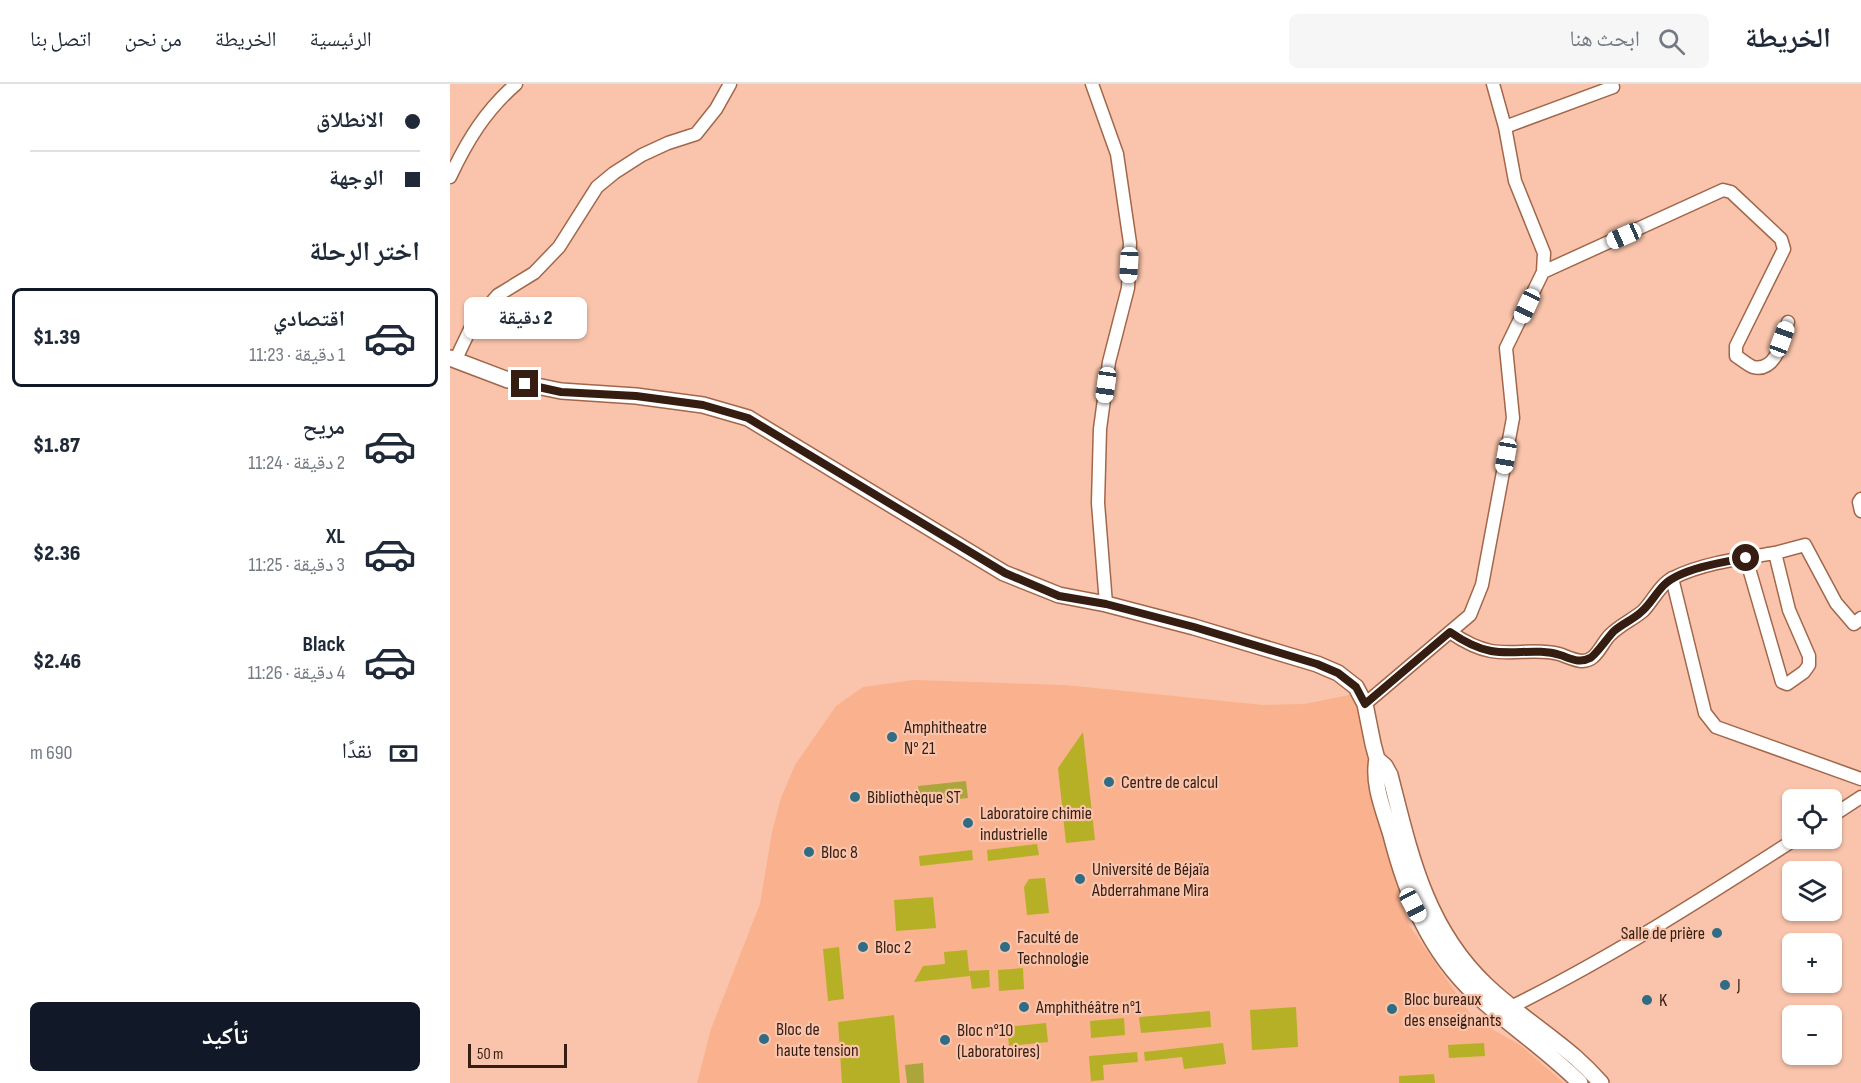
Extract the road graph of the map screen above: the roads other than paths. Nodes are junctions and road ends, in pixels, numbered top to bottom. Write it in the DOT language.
graph roads {
  1 [pos="516,84"];
  2 [pos="730,84"];
  3 [pos="1092,84"];
  4 [pos="1493,84"];
  5 [pos="1613,87"];
  6 [pos="1504,127"];
  7 [pos="450,177"];
  8 [pos="1543,272"];
  9 [pos="1788,322"];
  10 [pos="453,359"];
  11 [pos="1861,499"];
  12 [pos="1861,511"];
  13 [pos="1775,553"];
  14 [pos="1746,558"];
  15 [pos="1672,578"];
  16 [pos="1106,604"];
  17 [pos="1861,618"];
  18 [pos="1450,632"];
  19 [pos="1365,704"];
  20 [pos="1377,759"];
  21 [pos="1861,780"];
  22 [pos="1861,797"];
  23 [pos="1842,809"];
  24 [pos="1782,847"];
  25 [pos="1511,1007"];
  26 [pos="1570,1063"];
  27 [pos="1580,1083"];
  28 [pos="1601,1083"];
  1 -- 7 [label="street"];
  2 -- 10 [label="street"];
  3 -- 16 [label="street"];
  4 -- 6 [label="street"];
  5 -- 6 [label="street"];
  6 -- 8 [label="street"];
  8 -- 9 [label="street"];
  8 -- 18 [label="street"];
  10 -- 16 [label="street"];
  11 -- 12 [label="street"];
  13 -- 14 [label="street"];
  13 -- 14 [label="street"];
  13 -- 17 [label="street"];
  14 -- 15 [label="street"];
  15 -- 18 [label="street"];
  15 -- 21 [label="street"];
  16 -- 19 [label="street"];
  18 -- 19 [label="street"];
  19 -- 20 [label="street"];
  20 -- 25 [label="street"];
  20 -- 26 [label="street"];
  22 -- 23 [label="street"];
  24 -- 25 [label="street"];
  25 -- 26 [label="street"];
  26 -- 27 [label="street"];
  26 -- 28 [label="street"];
}
